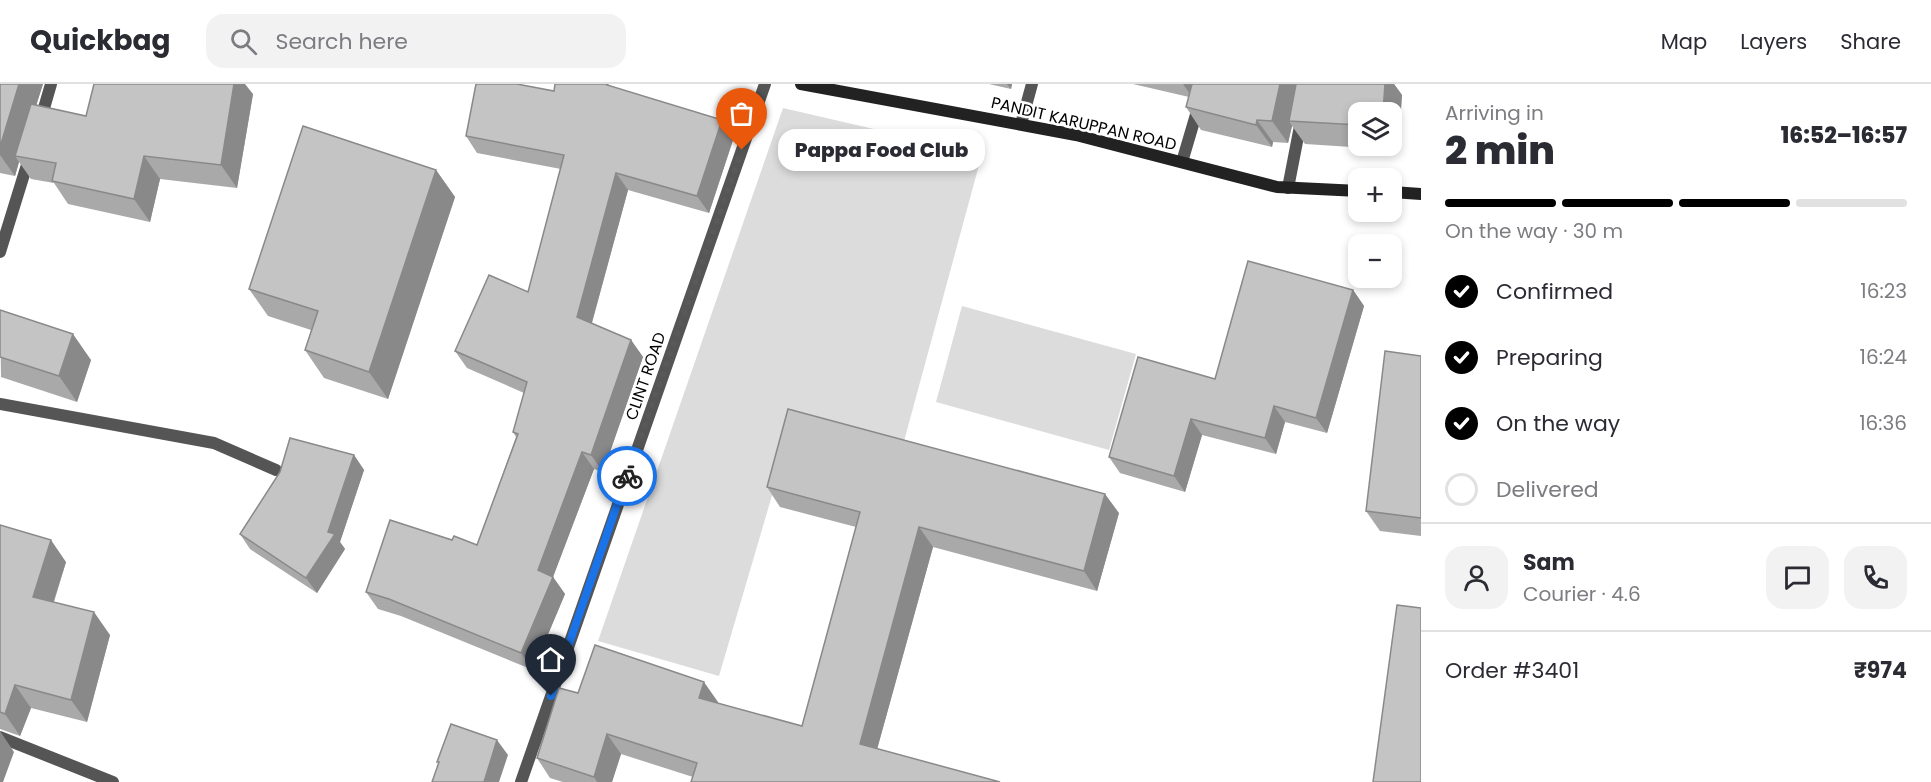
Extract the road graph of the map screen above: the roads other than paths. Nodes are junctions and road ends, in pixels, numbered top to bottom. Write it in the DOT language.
graph roads {
  1 [pos="51,84"];
  2 [pos="765,84"];
  3 [pos="801,84"];
  4 [pos="1032,84"];
  5 [pos="1205,84"];
  6 [pos="1302,113"];
  7 [pos="1021,124"];
  8 [pos="1182,162"];
  9 [pos="1288,188"];
  10 [pos="1348,191"];
  11 [pos="1402,193"];
  12 [pos="1421,194"];
  13 [pos="0,252"];
  14 [pos="0,404"];
  15 [pos="276,470"];
  16 [pos="0,737"];
  17 [pos="113,782"];
  18 [pos="521,782"];
  1 -- 13 [label="street"];
  2 -- 18 [label="street, CLINT ROAD"];
  3 -- 7 [label="main road, PANDIT KARUPPAN ROAD"];
  4 -- 7 [label="street"];
  5 -- 8 [label="street"];
  6 -- 9 [label="street"];
  7 -- 8 [label="main road, PANDIT KARUPPAN ROAD"];
  8 -- 9 [label="main road, PANDIT KARUPPAN ROAD"];
  9 -- 10 [label="main road, PANDIT KARUPPAN ROAD"];
  11 -- 12 [label="main road"];
  14 -- 15 [label="street"];
  16 -- 17 [label="street"];
}
